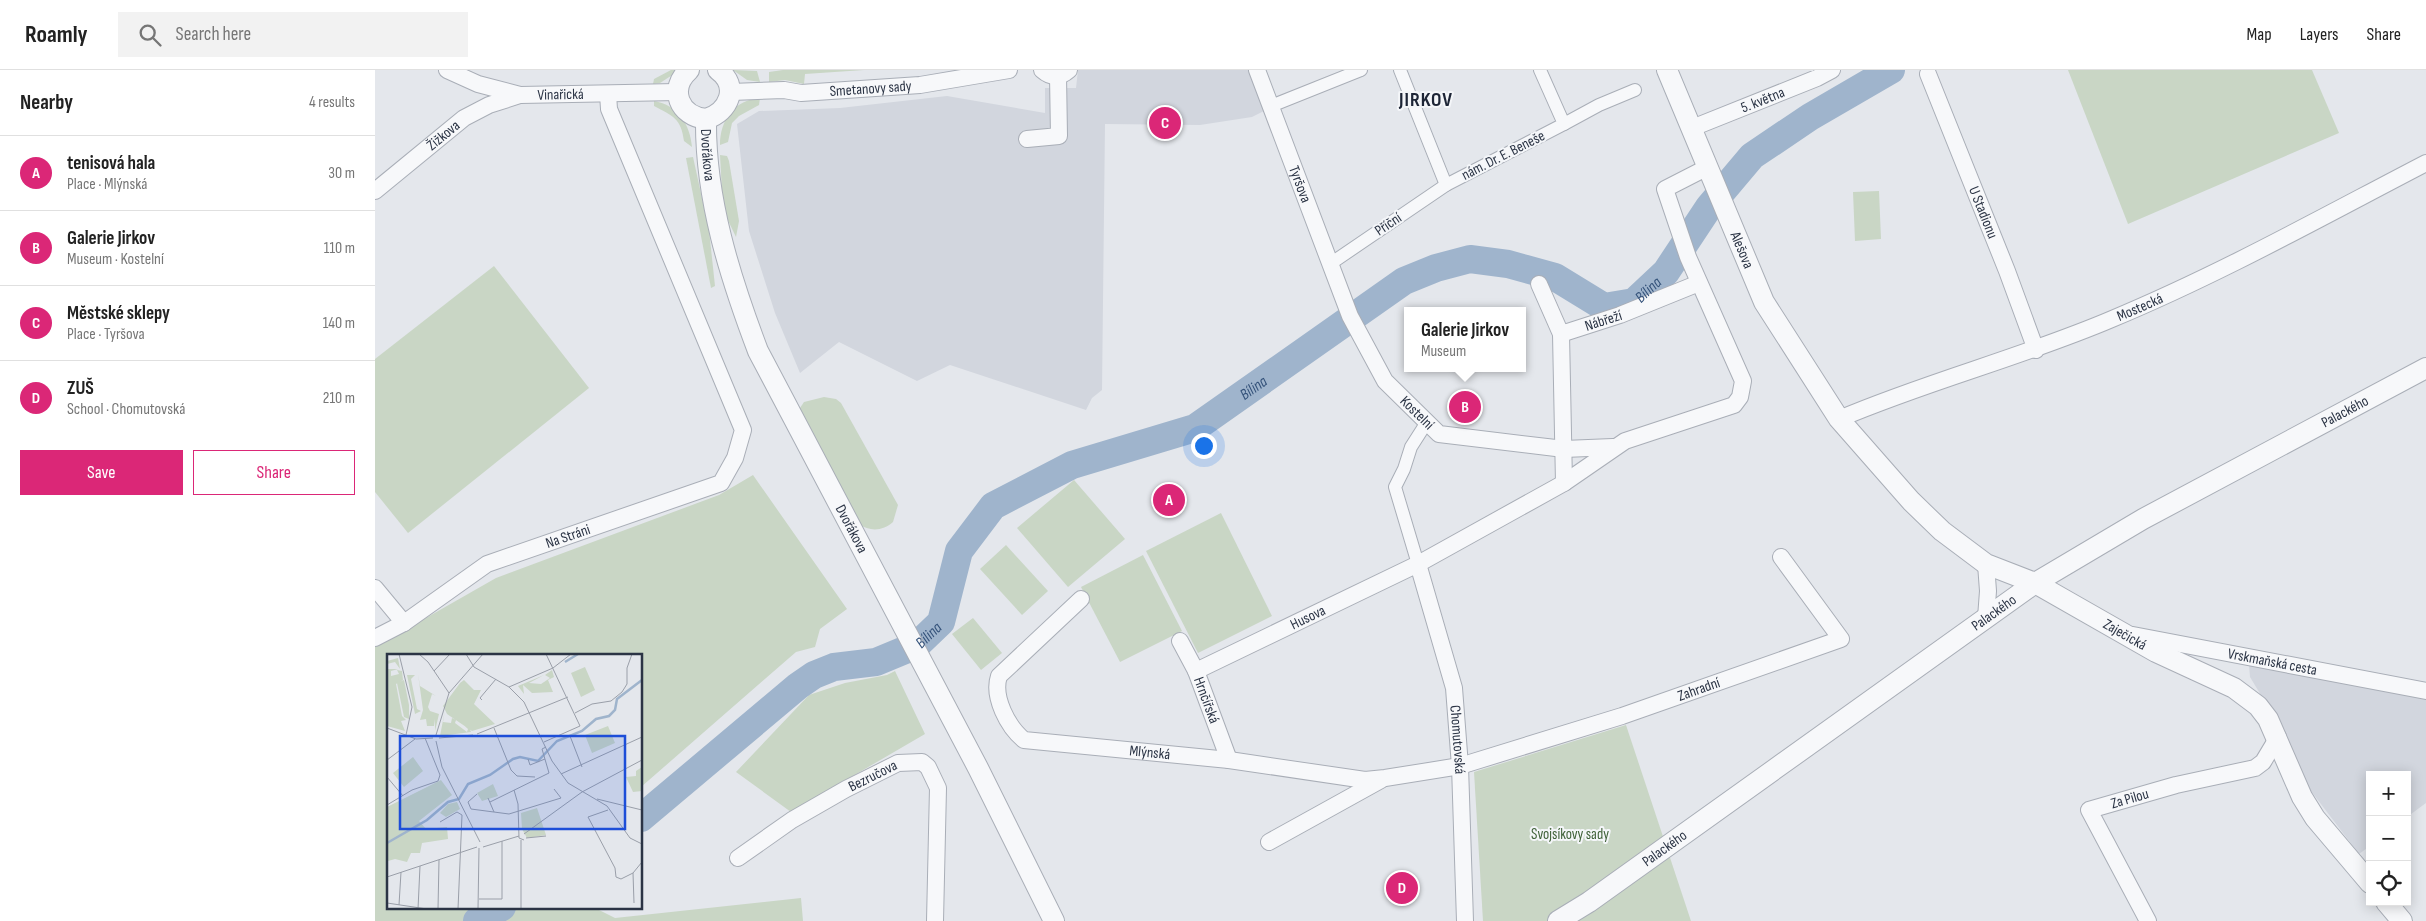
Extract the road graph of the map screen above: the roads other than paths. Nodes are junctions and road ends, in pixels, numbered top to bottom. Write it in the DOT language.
graph roads {
  1 [pos="447,70"];
  2 [pos="689,70"];
  3 [pos="718,70"];
  4 [pos="1009,70"];
  5 [pos="1042,70"];
  6 [pos="1361,70"];
  7 [pos="1400,70"];
  8 [pos="1540,70"];
  9 [pos="1667,70"];
  10 [pos="1832,70"];
  11 [pos="1063,73"];
  12 [pos="1928,74"];
  13 [pos="1259,75"];
  14 [pos="1635,90"];
  15 [pos="677,92"];
  16 [pos="731,92"];
  17 [pos="607,94"];
  18 [pos="520,95"];
  19 [pos="1271,106"];
  20 [pos="707,119"];
  21 [pos="1564,124"];
  22 [pos="1692,128"];
  23 [pos="1027,139"];
  24 [pos="2426,163"];
  25 [pos="1708,167"];
  26 [pos="1446,185"];
  27 [pos="375,191"];
  28 [pos="1329,264"];
  29 [pos="1699,283"];
  30 [pos="1539,284"];
  31 [pos="1561,334"];
  32 [pos="2036,350"];
  33 [pos="2426,368"];
  34 [pos="1839,419"];
  35 [pos="1427,422"];
  36 [pos="1613,447"];
  37 [pos="1564,449"];
  38 [pos="1564,482"];
  39 [pos="1781,557"];
  40 [pos="1418,564"];
  41 [pos="1986,564"];
  42 [pos="2035,583"];
  43 [pos="375,588"];
  44 [pos="1081,599"];
  45 [pos="1986,618"];
  46 [pos="403,623"];
  47 [pos="2121,632"];
  48 [pos="375,638"];
  49 [pos="1181,641"];
  50 [pos="1196,671"];
  51 [pos="2426,691"];
  52 [pos="2277,738"];
  53 [pos="1229,760"];
  54 [pos="1460,766"];
  55 [pos="1385,778"];
  56 [pos="1269,842"];
  57 [pos="739,858"];
  58 [pos="2366,878"];
  59 [pos="1589,902"];
  60 [pos="2389,906"];
  61 [pos="935,921"];
  62 [pos="1054,921"];
  63 [pos="1465,921"];
  64 [pos="1558,921"];
  65 [pos="1569,921"];
  66 [pos="2148,921"];
  67 [pos="2402,921"];
  1 -- 18 [label="street, Vinařická"];
  2 -- 15 [label="street"];
  3 -- 16 [label="street"];
  4 -- 16 [label="street, Smetanovy sady"];
  5 -- 11 [label="street"];
  6 -- 19 [label="street"];
  7 -- 26 [label="street, nám. Dr. E. Beneše"];
  8 -- 21 [label="street"];
  9 -- 22 [label="street, Alešova"];
  10 -- 22 [label="street, 5. května"];
  11 -- 23 [label="street"];
  12 -- 32 [label="street, U Stadionu"];
  13 -- 19 [label="street, Tyršova"];
  14 -- 21 [label="street, nám. Dr. E. Beneše"];
  15 -- 17 [label="street, Vinařická"];
  15 -- 20 [label="street"];
  16 -- 20 [label="street"];
  17 -- 18 [label="street, Vinařická"];
  17 -- 46 [label="street, Na Stráni"];
  18 -- 27 [label="street, Žižkova"];
  19 -- 28 [label="street, Tyršova"];
  20 -- 62 [label="street, Dvořákova"];
  21 -- 26 [label="street, nám. Dr. E. Beneše"];
  22 -- 25 [label="street, Alešova"];
  24 -- 32 [label="street, Mostecká"];
  25 -- 29 [label="street"];
  25 -- 34 [label="street, Alešova"];
  26 -- 28 [label="street, Příční"];
  28 -- 35 [label="street, Kostelní"];
  29 -- 31 [label="street, Nábřeží"];
  29 -- 36 [label="street, Kostelní"];
  30 -- 31 [label="street"];
  31 -- 37 [label="street"];
  32 -- 34 [label="street, Mostecká"];
  33 -- 42 [label="street, Palackého"];
  34 -- 41 [label="street, Zaječická"];
  35 -- 37 [label="street, Kostelní"];
  35 -- 40 [label="street"];
  36 -- 37 [label="street, Kostelní"];
  36 -- 38 [label="street, Kostelní"];
  37 -- 38 [label="street"];
  38 -- 40 [label="street, Kostelní"];
  39 -- 54 [label="street, Zahradní"];
  40 -- 50 [label="street, Husova"];
  40 -- 54 [label="street, Chomutovská"];
  41 -- 42 [label="street, Zaječická"];
  41 -- 45 [label="street"];
  42 -- 45 [label="street, Palackého"];
  42 -- 47 [label="street, Zaječická"];
  43 -- 46 [label="street"];
  44 -- 53 [label="street, Mlýnská"];
  45 -- 59 [label="street, Palackého"];
  46 -- 48 [label="street, Na Stráni"];
  47 -- 51 [label="street, Vrskmaňská cesta"];
  47 -- 52 [label="street, Zaječická"];
  49 -- 50 [label="street, Hrnčířská"];
  50 -- 53 [label="street, Hrnčířská"];
  52 -- 58 [label="street, Zaječická"];
  52 -- 66 [label="street, Za Pilou"];
  53 -- 55 [label="street, Mlýnská"];
  54 -- 55 [label="street, Mlýnská"];
  54 -- 63 [label="street, Chomutovská"];
  55 -- 56 [label="street"];
  57 -- 61 [label="street, Bezručova"];
  59 -- 64 [label="street, Palackého"];
  59 -- 65 [label="street, Palackého"];
  60 -- 67 [label="street"];
}
